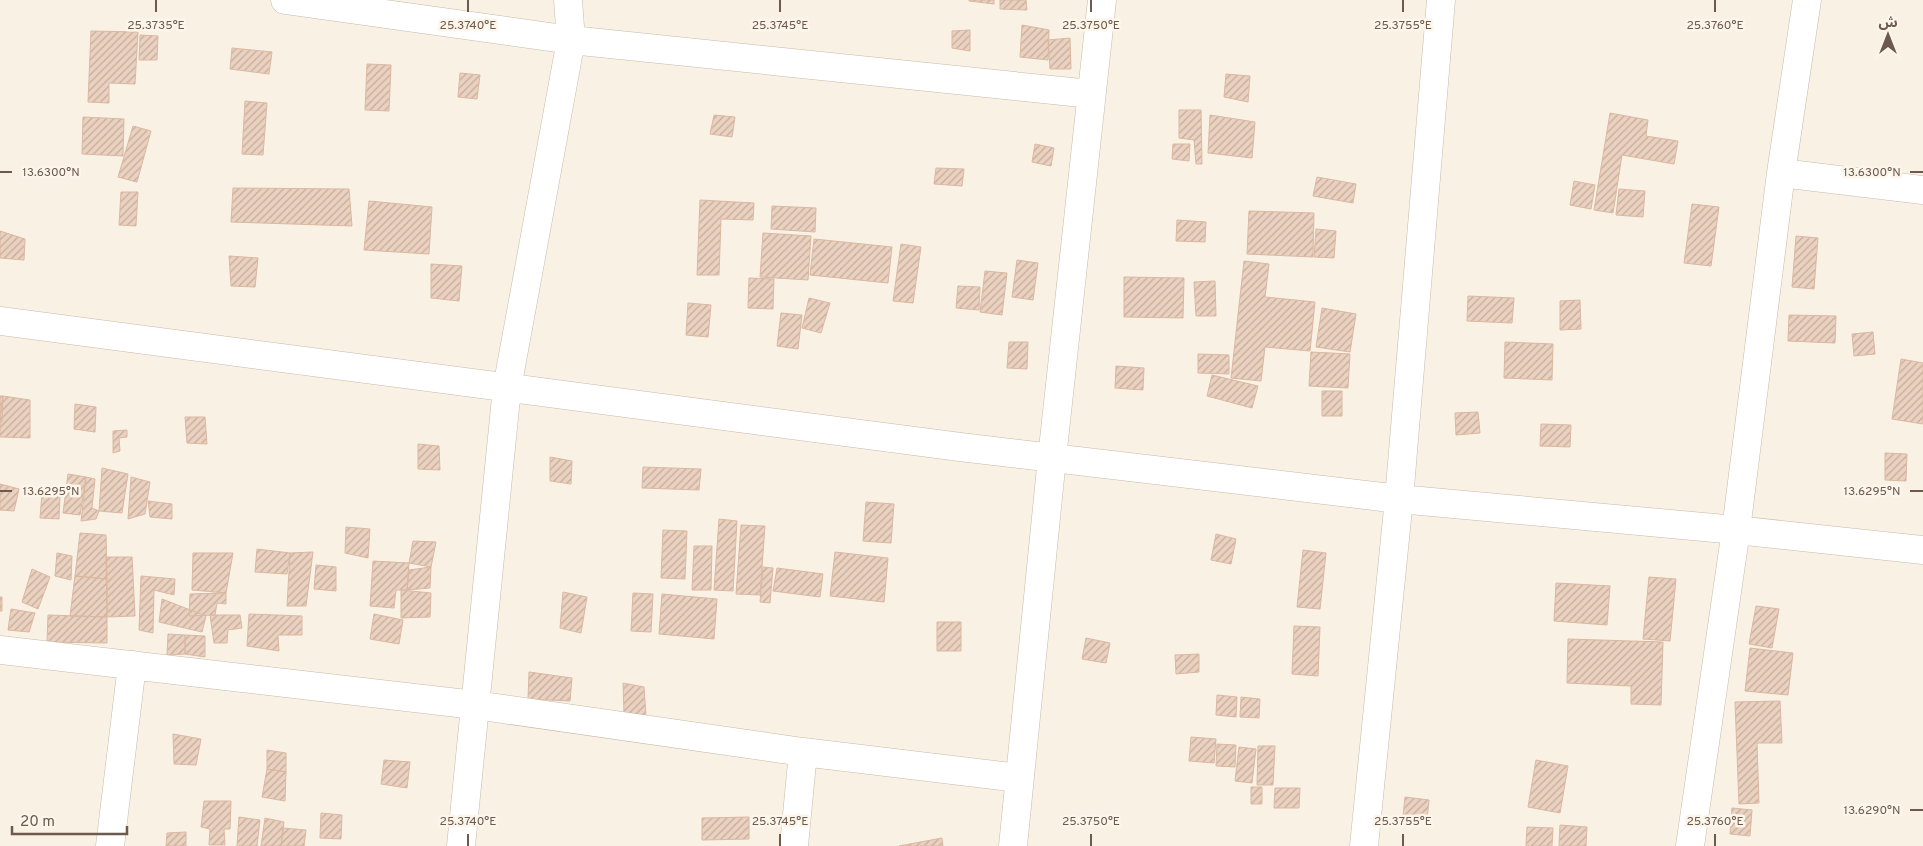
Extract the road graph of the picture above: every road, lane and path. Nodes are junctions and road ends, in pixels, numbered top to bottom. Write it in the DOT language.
graph roads {
  1 [pos="285,0"];
  2 [pos="568,0"];
  3 [pos="1102,0"];
  4 [pos="1441,0"];
  5 [pos="1807,0"];
  6 [pos="571,40"];
  7 [pos="1092,94"];
  8 [pos="1781,173"];
  9 [pos="1923,190"];
  10 [pos="0,321"];
  11 [pos="507,388"];
  12 [pos="1052,458"];
  13 [pos="1400,499"];
  14 [pos="1736,530"];
  15 [pos="1923,550"];
  16 [pos="0,650"];
  17 [pos="132,666"];
  18 [pos="475,705"];
  19 [pos="803,752"];
  20 [pos="1019,778"];
  21 [pos="110,846"];
  22 [pos="461,846"];
  23 [pos="794,846"];
  24 [pos="1013,846"];
  25 [pos="1364,846"];
  26 [pos="1690,846"];
  1 -- 6 [label="street"];
  2 -- 6 [label="street"];
  3 -- 7 [label="street"];
  4 -- 13 [label="street"];
  5 -- 8 [label="street"];
  6 -- 7 [label="street"];
  6 -- 11 [label="street"];
  7 -- 12 [label="street"];
  8 -- 9 [label="street"];
  8 -- 14 [label="street"];
  10 -- 11 [label="street"];
  11 -- 12 [label="street"];
  11 -- 18 [label="street"];
  12 -- 13 [label="street"];
  12 -- 20 [label="street"];
  13 -- 14 [label="street"];
  13 -- 25 [label="street"];
  14 -- 15 [label="street"];
  14 -- 26 [label="street"];
  16 -- 17 [label="street"];
  17 -- 18 [label="street"];
  17 -- 21 [label="street"];
  18 -- 19 [label="street"];
  18 -- 22 [label="street"];
  19 -- 20 [label="street"];
  19 -- 23 [label="street"];
  20 -- 24 [label="street"];
}
